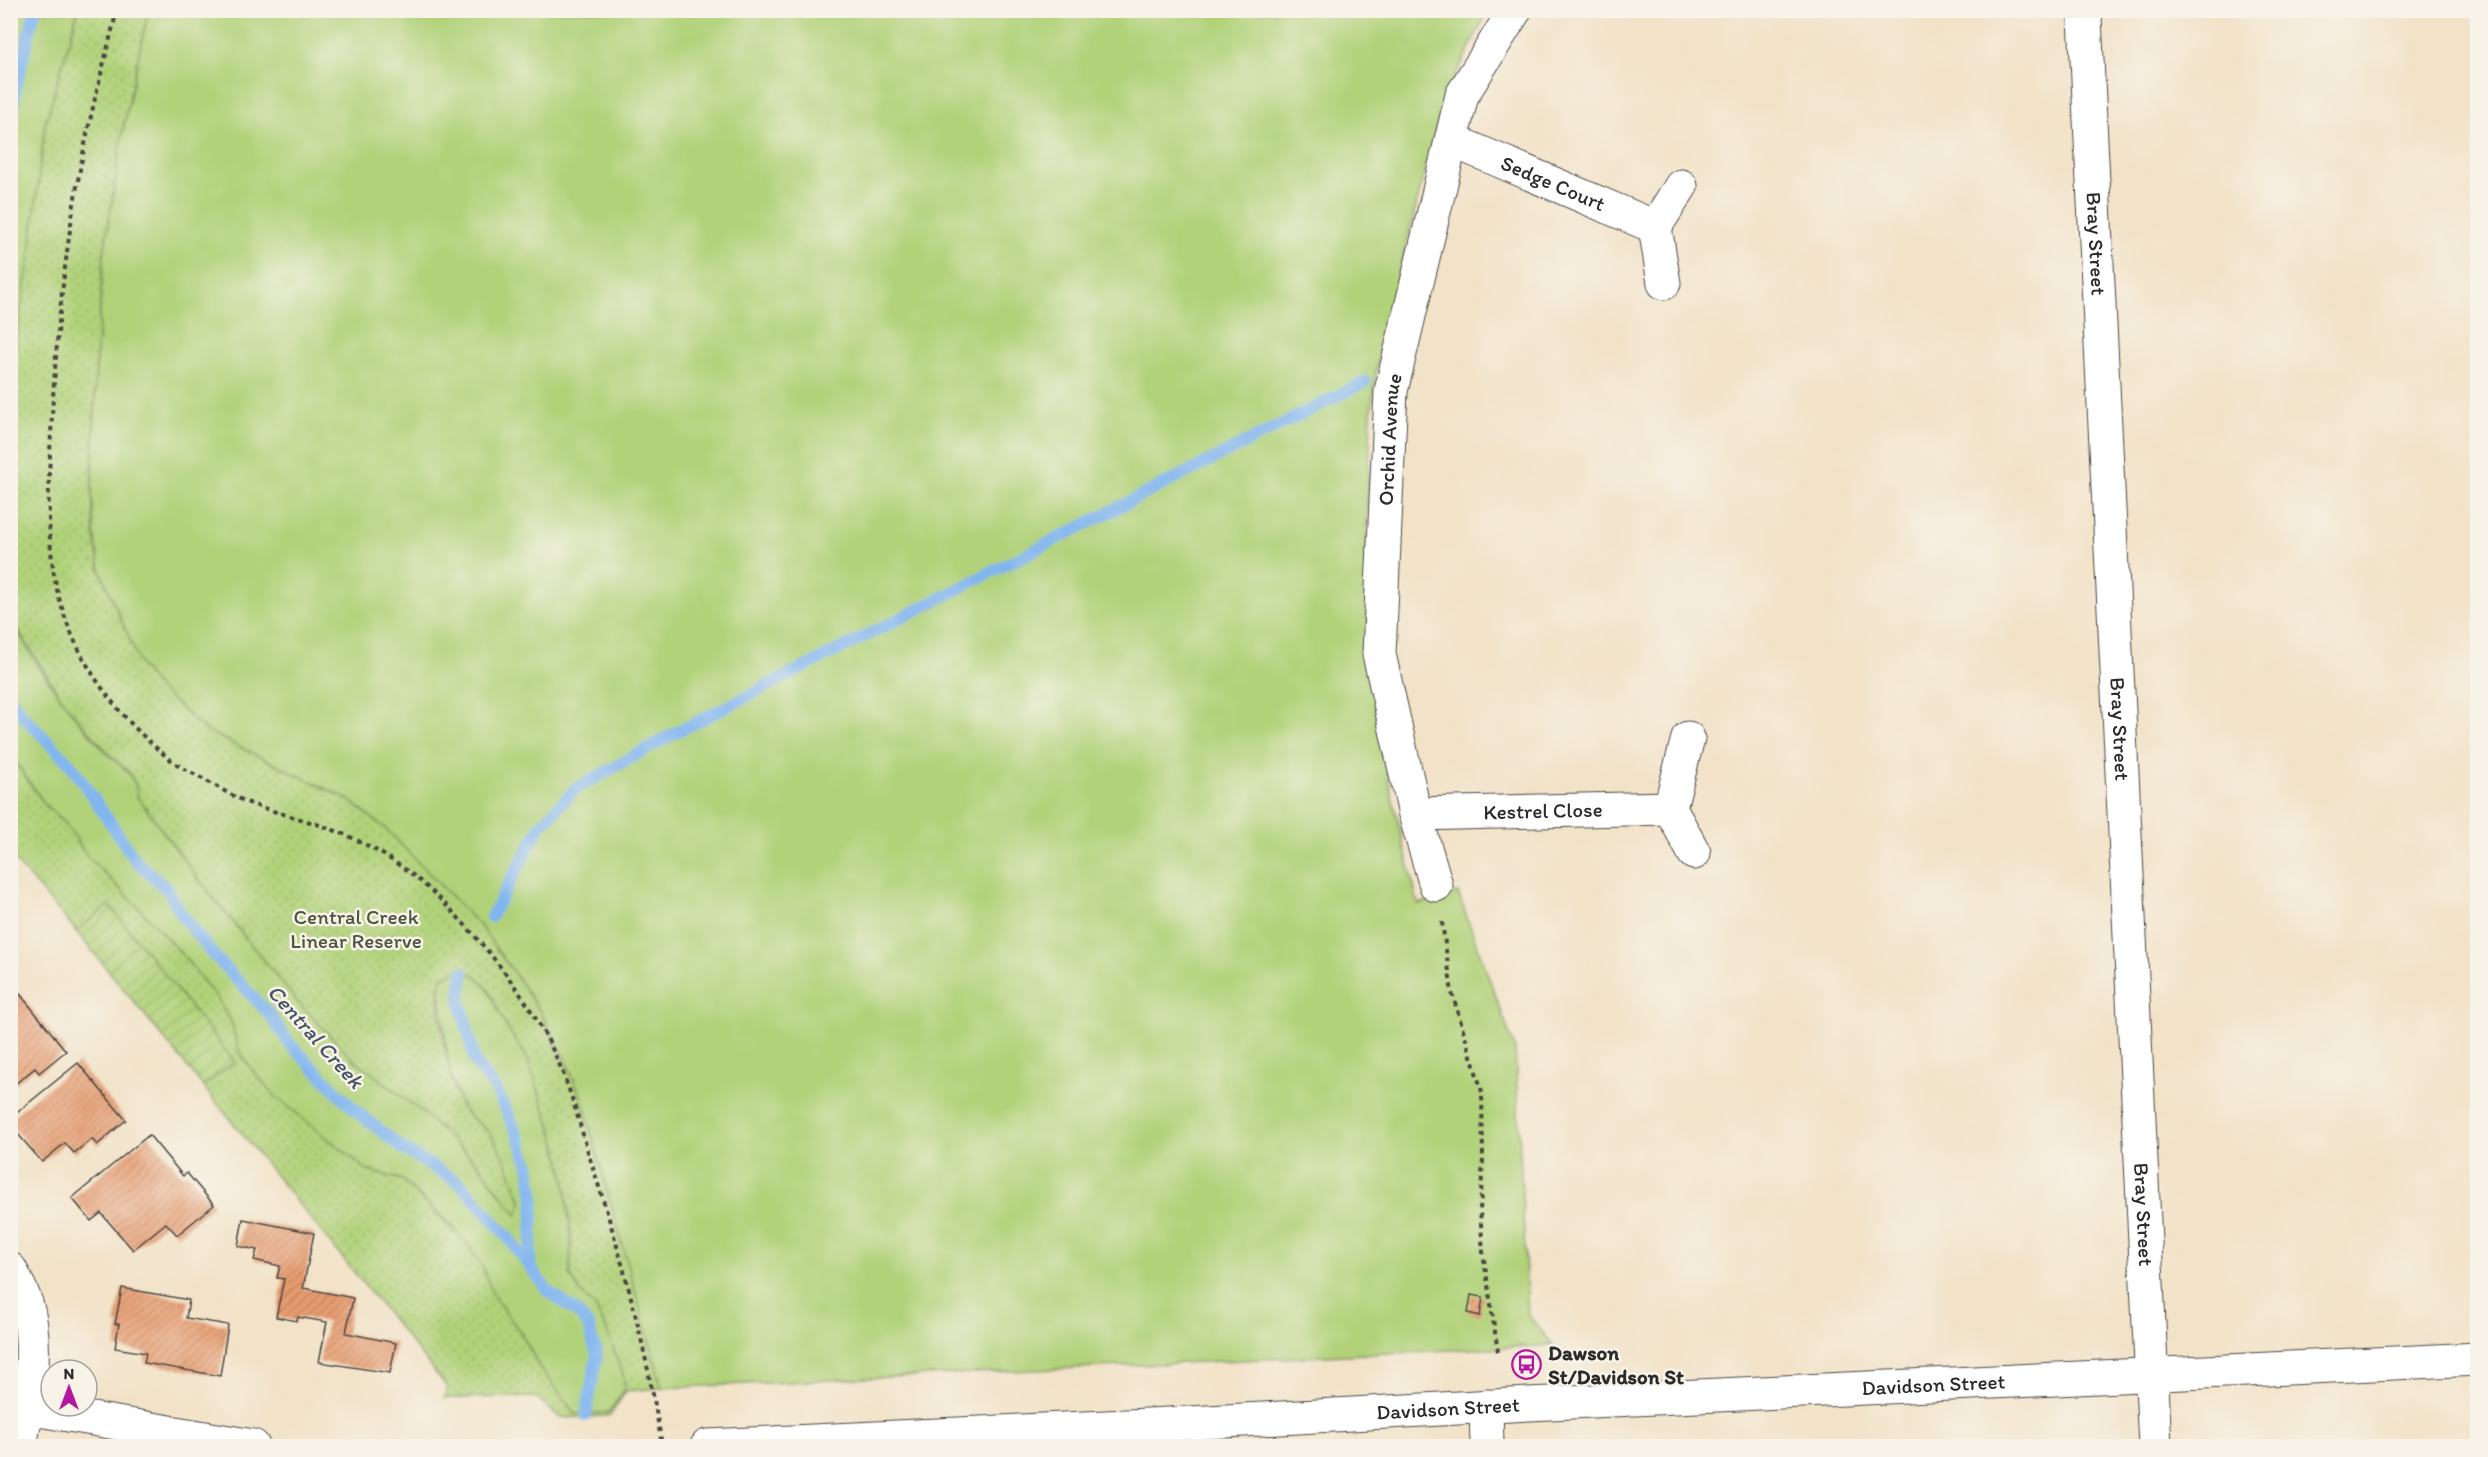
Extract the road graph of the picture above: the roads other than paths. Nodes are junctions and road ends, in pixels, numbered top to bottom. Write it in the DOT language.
graph roads {
  1 [pos="1515,10"];
  2 [pos="2087,10"];
  3 [pos="1451,140"];
  4 [pos="1681,186"];
  5 [pos="1655,227"];
  6 [pos="1664,283"];
  7 [pos="1688,738"];
  8 [pos="1670,808"];
  9 [pos="1415,814"];
  10 [pos="1694,854"];
  11 [pos="1436,885"];
  12 [pos="10,1269"];
  13 [pos="2478,1359"];
  14 [pos="2151,1375"];
  15 [pos="1486,1406"];
  16 [pos="27,1408"];
  17 [pos="20,1446"];
  18 [pos="253,1446"];
  19 [pos="707,1446"];
  20 [pos="1487,1446"];
  21 [pos="2155,1446"];
  1 -- 3 [label="street, Orchid Avenue"];
  2 -- 14 [label="street, Bray Street"];
  3 -- 5 [label="street, Sedge Court"];
  3 -- 9 [label="street, Orchid Avenue"];
  4 -- 5 [label="street"];
  5 -- 6 [label="street"];
  7 -- 8 [label="street"];
  8 -- 9 [label="street, Kestrel Close"];
  8 -- 10 [label="street"];
  9 -- 11 [label="street, Orchid Avenue"];
  12 -- 16 [label="street"];
  13 -- 14 [label="street, Davidson Street"];
  14 -- 15 [label="street, Davidson Street"];
  14 -- 21 [label="street, Bray Street"];
  15 -- 19 [label="street, Davidson Street"];
  15 -- 20 [label="street"];
  16 -- 17 [label="street"];
  16 -- 18 [label="street"];
}
